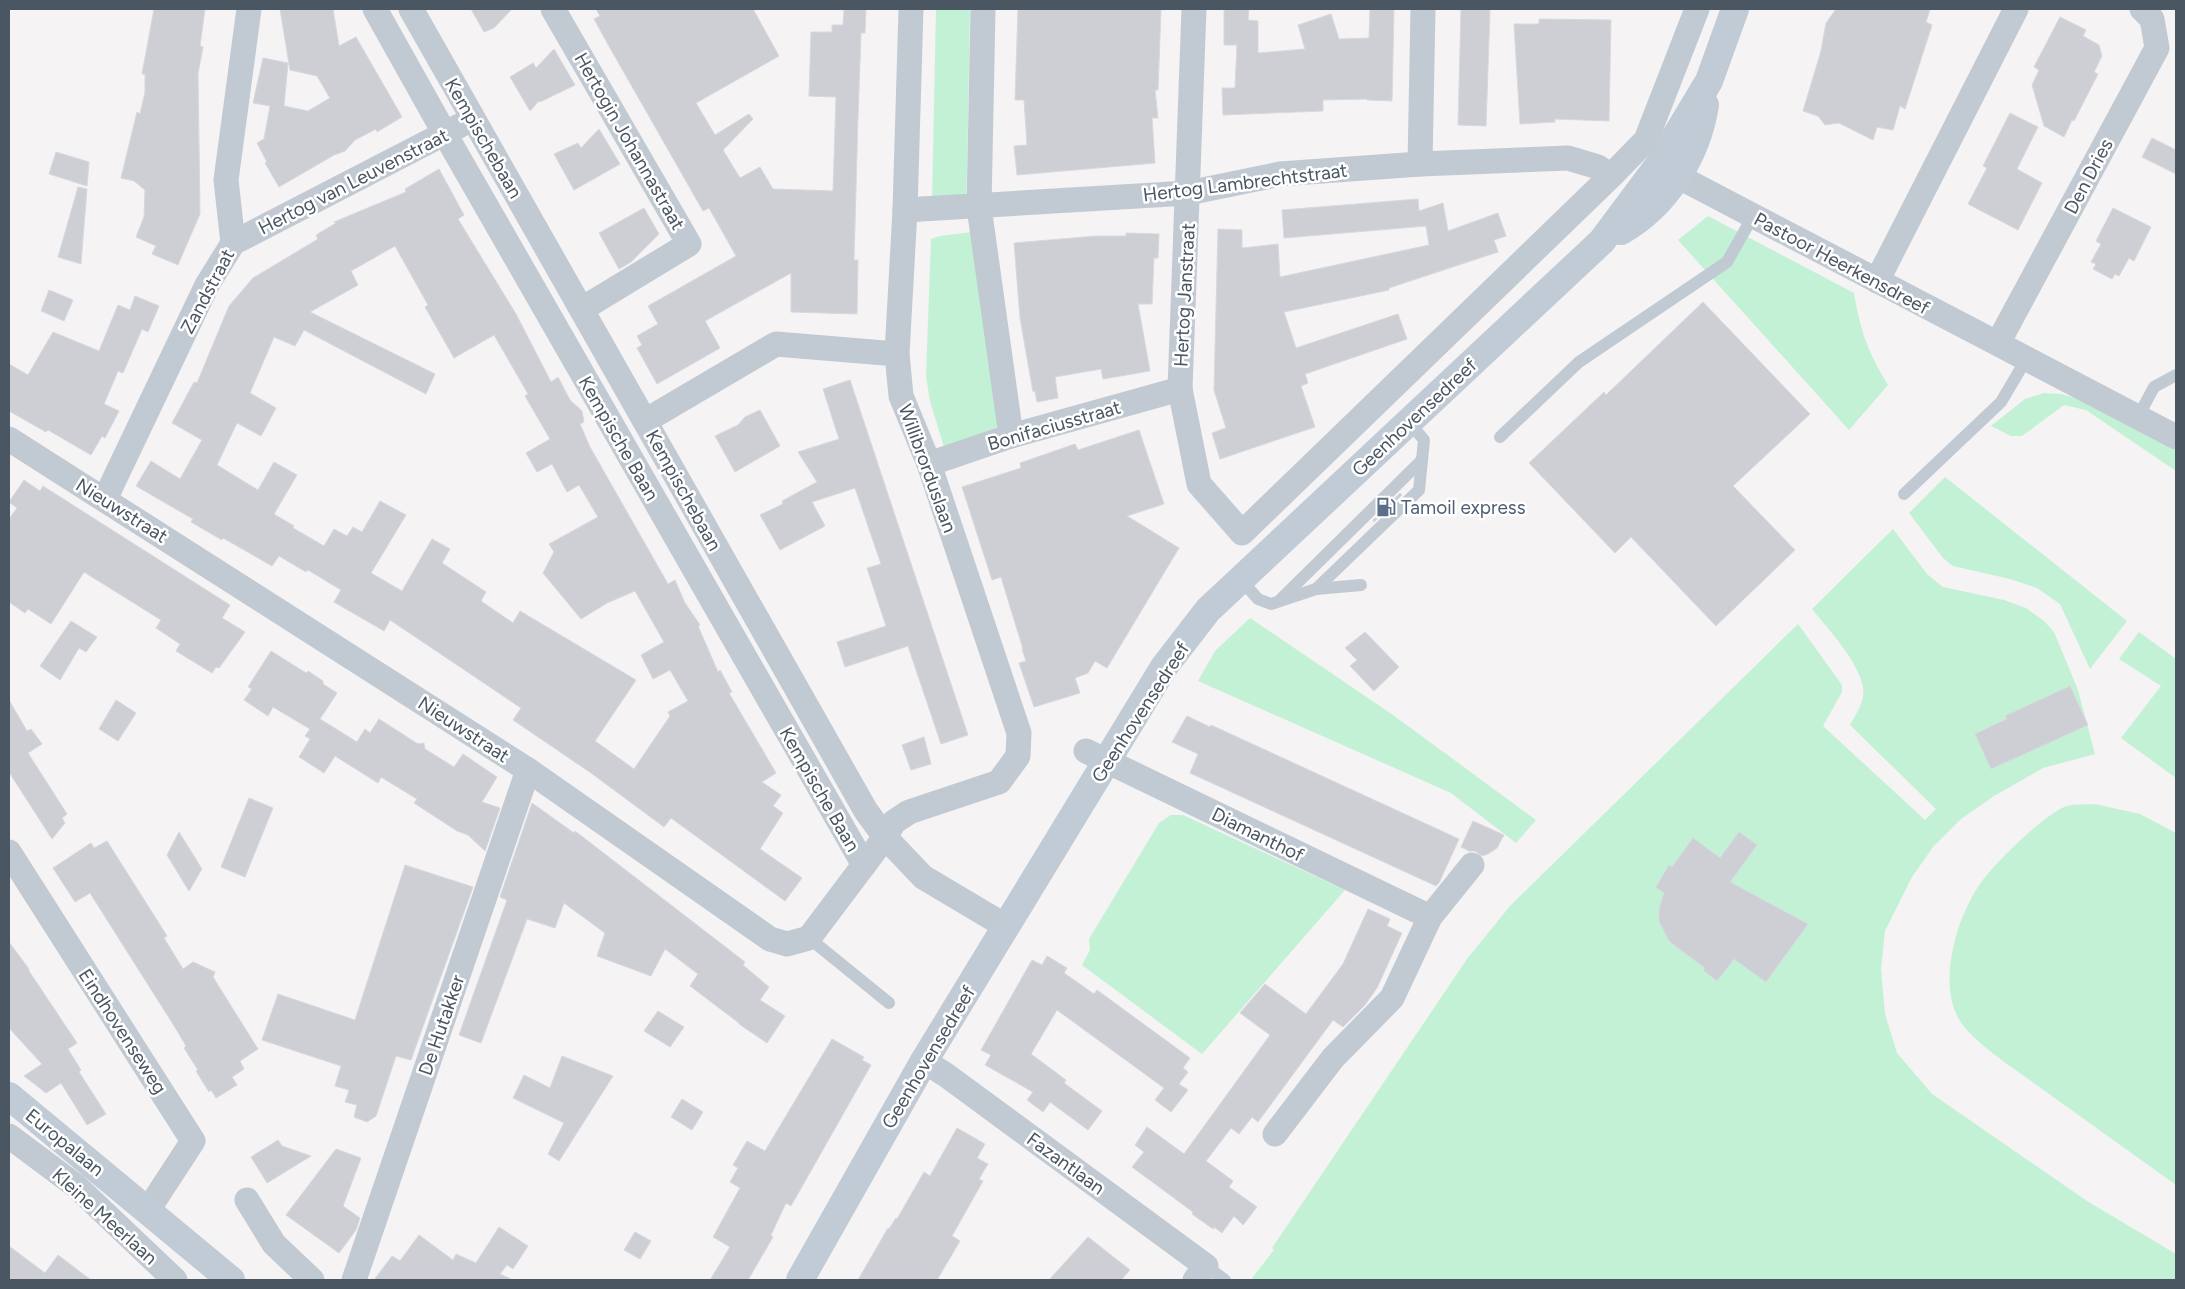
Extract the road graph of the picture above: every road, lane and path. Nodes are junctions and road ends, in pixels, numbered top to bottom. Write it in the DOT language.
graph roads {
  1 [pos="248,9"];
  2 [pos="375,9"];
  3 [pos="411,9"];
  4 [pos="553,9"];
  5 [pos="911,9"];
  6 [pos="983,9"];
  7 [pos="1194,9"];
  8 [pos="1423,9"];
  9 [pos="1697,9"];
  10 [pos="1735,9"];
  11 [pos="2016,9"];
  12 [pos="2142,9"];
  13 [pos="472,119"];
  14 [pos="445,134"];
  15 [pos="1420,164"];
  16 [pos="1668,171"];
  17 [pos="1611,176"];
  18 [pos="1188,193"];
  19 [pos="979,207"];
  20 [pos="905,210"];
  21 [pos="1754,216"];
  22 [pos="233,243"];
  23 [pos="1877,281"];
  24 [pos="582,309"];
  25 [pos="1998,343"];
  26 [pos="897,354"];
  27 [pos="2027,358"];
  28 [pos="2176,375"];
  29 [pos="1180,389"];
  30 [pos="2138,417"];
  31 [pos="645,421"];
  32 [pos="1409,422"];
  33 [pos="1011,436"];
  34 [pos="1500,437"];
  35 [pos="2176,437"];
  36 [pos="9,439"];
  37 [pos="1422,460"];
  38 [pos="929,464"];
  39 [pos="1904,494"];
  40 [pos="105,499"];
  41 [pos="1242,533"];
  42 [pos="1241,580"];
  43 [pos="1361,584"];
  44 [pos="1316,589"];
  45 [pos="1278,602"];
  46 [pos="1096,756"];
  47 [pos="528,770"];
  48 [pos="885,837"];
  49 [pos="9,852"];
  50 [pos="864,865"];
  51 [pos="1472,865"];
  52 [pos="1430,917"];
  53 [pos="1007,927"];
  54 [pos="809,938"];
  55 [pos="890,1003"];
  56 [pos="924,1061"];
  57 [pos="9,1096"];
  58 [pos="1275,1134"];
  59 [pos="9,1136"];
  60 [pos="247,1200"];
  61 [pos="148,1210"];
  62 [pos="1208,1276"];
  63 [pos="175,1280"];
  64 [pos="231,1280"];
  65 [pos="312,1280"];
  66 [pos="354,1280"];
  67 [pos="800,1280"];
  1 -- 22 [label="street, Zandstraat"];
  2 -- 14 [label="street, Kempische Baan"];
  3 -- 13 [label="street, Kempischebaan"];
  4 -- 24 [label="street, Hertogin Johannastraat"];
  5 -- 20 [label="street, Willibrorduslaan"];
  6 -- 19 [label="street"];
  7 -- 18 [label="street, Hertog Janstraat"];
  8 -- 15 [label="street"];
  9 -- 17 [label="street, Geenhovensedreef"];
  10 -- 16 [label="street, Geenhovensedreef"];
  11 -- 23 [label="street"];
  12 -- 25 [label="street, Den Dries"];
  13 -- 14 [label="street, Hertog van Leuvenstraat"];
  13 -- 24 [label="street, Kempischebaan"];
  14 -- 22 [label="street, Hertog van Leuvenstraat"];
  14 -- 50 [label="street, Kempische Baan"];
  15 -- 17 [label="street, Hertog Lambrechtstraat"];
  15 -- 18 [label="street, Hertog Lambrechtstraat"];
  16 -- 21 [label="street, Pastoor Heerkensdreef"];
  16 -- 32 [label="street, Geenhovensedreef"];
  17 -- 41 [label="street, Geenhovensedreef"];
  18 -- 19 [label="street, Hertog Lambrechtstraat"];
  18 -- 29 [label="street, Hertog Janstraat"];
  19 -- 20 [label="street, Hertog Lambrechtstraat"];
  19 -- 33 [label="street"];
  20 -- 26 [label="street, Willibrorduslaan"];
  21 -- 23 [label="street, Pastoor Heerkensdreef"];
  21 -- 34 [label="lane"];
  22 -- 40 [label="street, Zandstraat"];
  23 -- 25 [label="street, Pastoor Heerkensdreef"];
  24 -- 31 [label="street, Kempischebaan"];
  25 -- 27 [label="street, Pastoor Heerkensdreef"];
  26 -- 31 [label="street"];
  26 -- 38 [label="street, Willibrorduslaan"];
  27 -- 30 [label="street, Pastoor Heerkensdreef"];
  27 -- 39 [label="lane"];
  28 -- 30 [label="lane"];
  29 -- 33 [label="street, Bonifaciusstraat"];
  29 -- 41 [label="street, Hertog Janstraat"];
  30 -- 35 [label="street, Pastoor Heerkensdreef"];
  31 -- 48 [label="street, Kempischebaan"];
  32 -- 37 [label="lane"];
  32 -- 42 [label="street, Geenhovensedreef"];
  33 -- 38 [label="street, Bonifaciusstraat"];
  36 -- 40 [label="street, Nieuwstraat"];
  37 -- 44 [label="lane"];
  37 -- 45 [label="lane"];
  38 -- 48 [label="street, Willibrorduslaan"];
  40 -- 47 [label="street, Nieuwstraat"];
  42 -- 45 [label="lane"];
  42 -- 46 [label="street, Geenhovensedreef"];
  43 -- 44 [label="lane"];
  44 -- 45 [label="lane"];
  46 -- 52 [label="street, Diamanthof"];
  46 -- 53 [label="street, Geenhovensedreef"];
  47 -- 54 [label="street, Nieuwstraat"];
  47 -- 66 [label="street, De Hutakker"];
  48 -- 50 [label="street"];
  48 -- 53 [label="street, Kempischebaan"];
  49 -- 61 [label="street, Eindhovenseweg"];
  50 -- 54 [label="street"];
  51 -- 52 [label="street"];
  52 -- 58 [label="street"];
  53 -- 56 [label="street, Geenhovensedreef"];
  54 -- 55 [label="lane"];
  56 -- 62 [label="street, Fazantlaan"];
  56 -- 67 [label="street, Geenhovensedreef"];
  57 -- 61 [label="street, Europalaan"];
  59 -- 63 [label="street, Kleine Meerlaan"];
  60 -- 65 [label="street"];
  61 -- 64 [label="street"];
}
